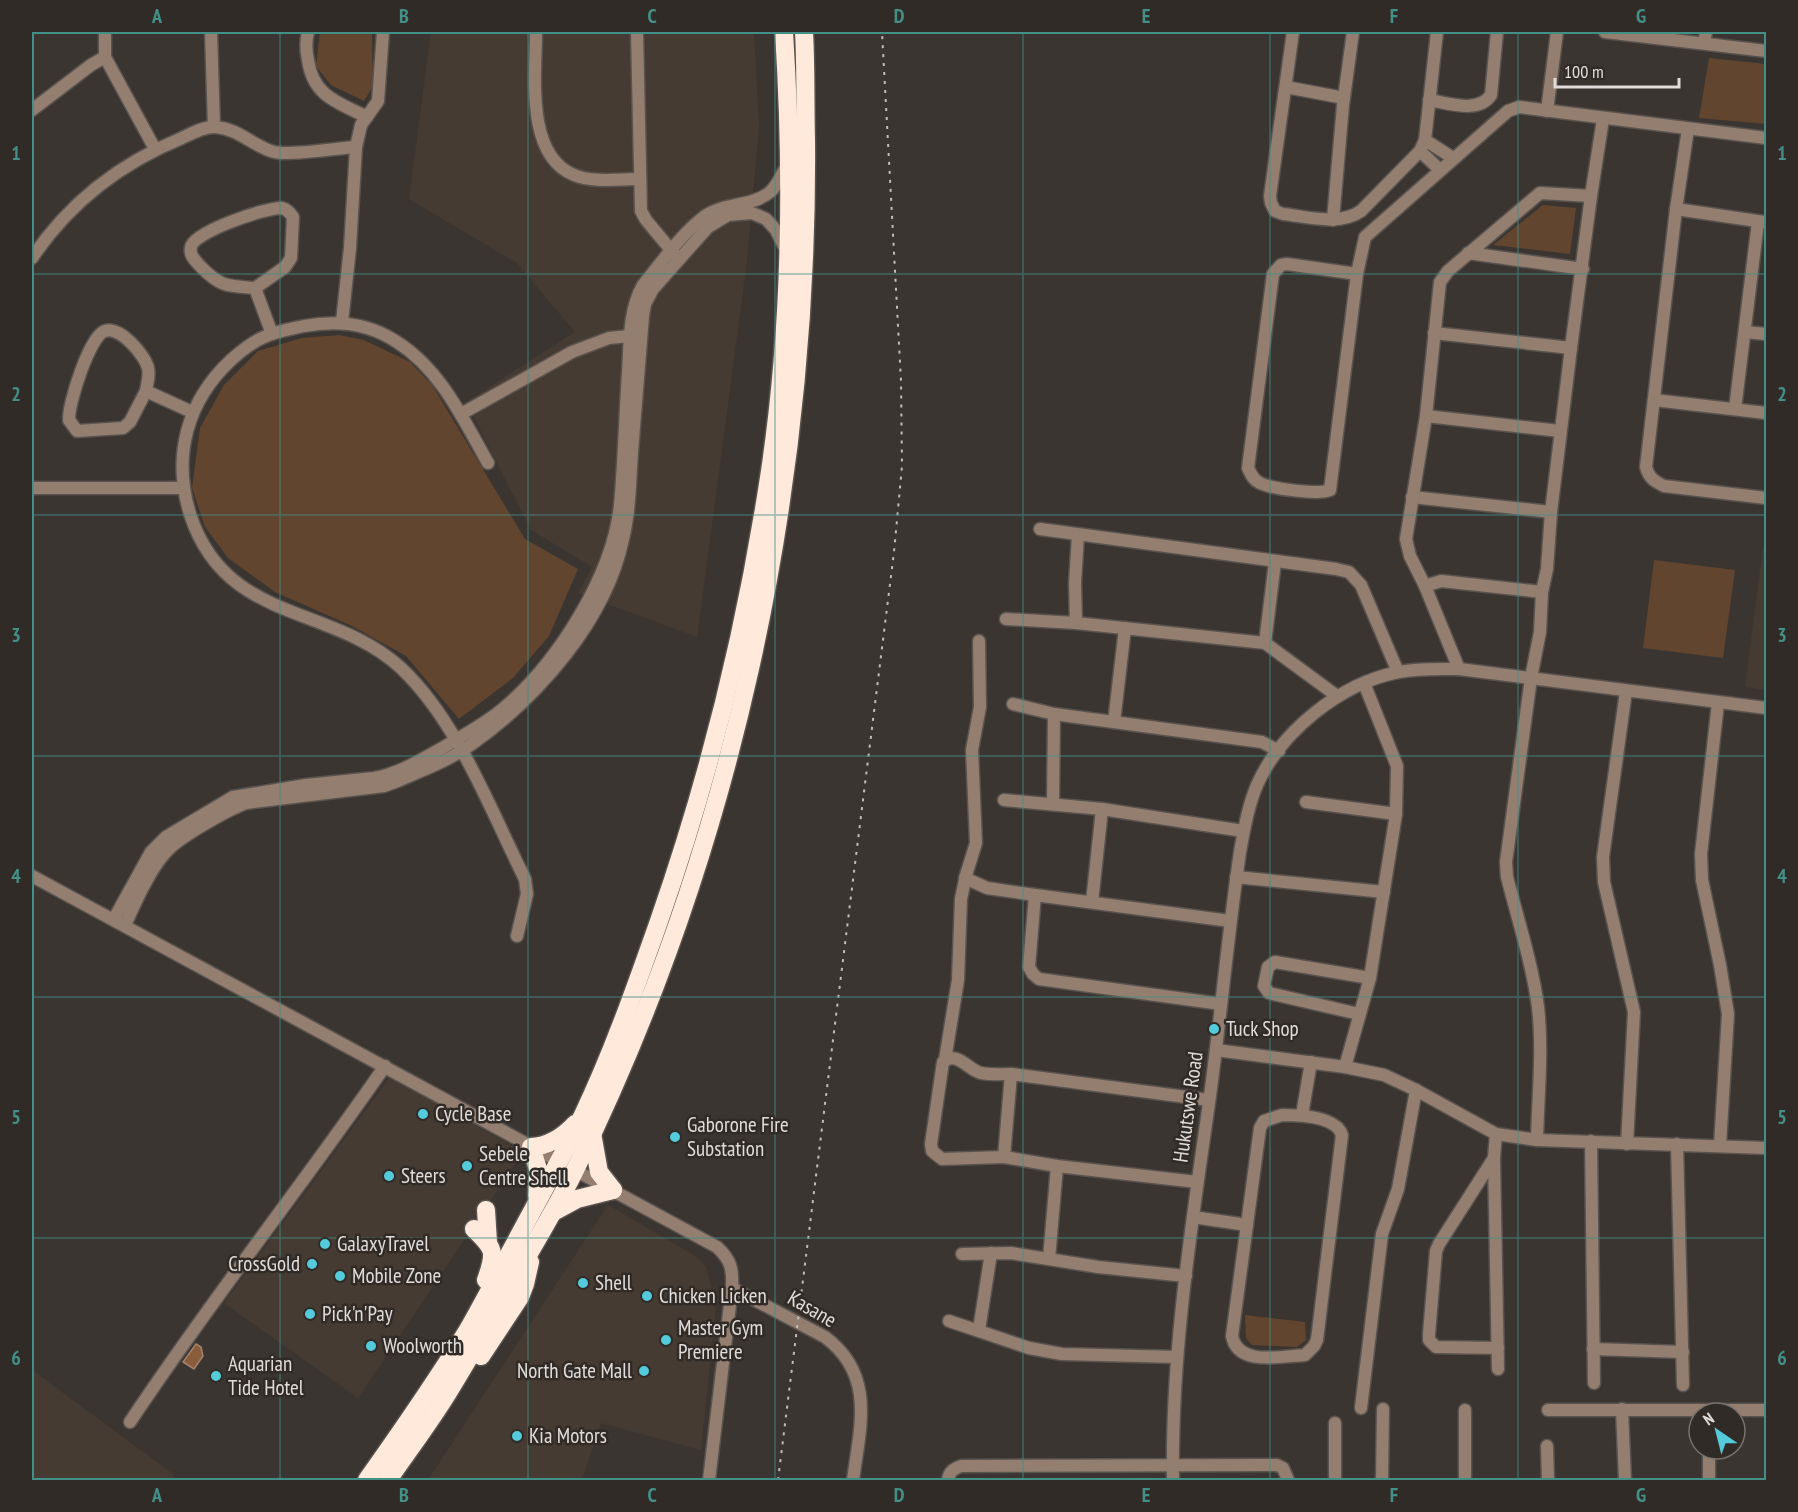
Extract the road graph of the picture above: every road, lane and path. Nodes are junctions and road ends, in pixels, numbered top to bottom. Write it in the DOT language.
graph roads {
  1 [pos="105,32"];
  2 [pos="211,32"];
  3 [pos="308,32"];
  4 [pos="383,32"];
  5 [pos="536,32"];
  6 [pos="637,32"];
  7 [pos="784,32"];
  8 [pos="804,32"];
  9 [pos="1293,32"];
  10 [pos="1353,32"];
  11 [pos="1437,32"];
  12 [pos="1497,32"];
  13 [pos="1557,32"];
  14 [pos="1605,32"];
  15 [pos="1705,38"];
  16 [pos="1767,51"];
  17 [pos="105,57"];
  18 [pos="1286,87"];
  19 [pos="1344,98"];
  20 [pos="1430,100"];
  21 [pos="32,110"];
  22 [pos="1547,111"];
  23 [pos="366,117"];
  24 [pos="1604,119"];
  25 [pos="214,127"];
  26 [pos="1688,129"];
  27 [pos="1767,138"];
  28 [pos="1423,146"];
  29 [pos="356,147"];
  30 [pos="155,149"];
  31 [pos="1453,158"];
  32 [pos="788,163"];
  33 [pos="1440,170"];
  34 [pos="639,179"];
  35 [pos="1591,196"];
  36 [pos="1676,209"];
  37 [pos="1333,220"];
  38 [pos="1762,222"];
  39 [pos="787,253"];
  40 [pos="1468,253"];
  41 [pos="675,254"];
  42 [pos="32,258"];
  43 [pos="1582,269"];
  44 [pos="1357,274"];
  45 [pos="255,288"];
  46 [pos="342,322"];
  47 [pos="1745,332"];
  48 [pos="1434,333"];
  49 [pos="272,334"];
  50 [pos="1767,334"];
  51 [pos="630,336"];
  52 [pos="1571,348"];
  53 [pos="146,391"];
  54 [pos="1654,400"];
  55 [pos="1735,409"];
  56 [pos="192,412"];
  57 [pos="1767,413"];
  58 [pos="461,414"];
  59 [pos="1426,416"];
  60 [pos="1560,431"];
  61 [pos="488,463"];
  62 [pos="32,488"];
  63 [pos="184,488"];
  64 [pos="1412,497"];
  65 [pos="1767,498"];
  66 [pos="1551,513"];
  67 [pos="1040,529"];
  68 [pos="1078,535"];
  69 [pos="1275,562"];
  70 [pos="1425,586"];
  71 [pos="1542,592"];
  72 [pos="1006,619"];
  73 [pos="1076,623"];
  74 [pos="1125,628"];
  75 [pos="979,641"];
  76 [pos="1265,643"];
  77 [pos="1459,669"];
  78 [pos="1398,672"];
  79 [pos="1531,678"];
  80 [pos="1364,683"];
  81 [pos="1626,691"];
  82 [pos="1337,696"];
  83 [pos="1718,703"];
  84 [pos="1013,704"];
  85 [pos="1767,708"];
  86 [pos="1054,714"];
  87 [pos="1114,722"];
  88 [pos="459,744"];
  89 [pos="1279,751"];
  90 [pos="1004,800"];
  91 [pos="1306,802"];
  92 [pos="1053,803"];
  93 [pos="1102,808"];
  94 [pos="1396,814"];
  95 [pos="1244,831"];
  96 [pos="32,876"];
  97 [pos="1236,877"];
  98 [pos="965,878"];
  99 [pos="1384,892"];
  100 [pos="1035,895"];
  101 [pos="133,896"];
  102 [pos="1092,902"];
  103 [pos="95,909"];
  104 [pos="1230,921"];
  105 [pos="119,922"];
  106 [pos="517,936"];
  107 [pos="148,938"];
  108 [pos="1370,978"];
  109 [pos="1221,1004"];
  110 [pos="1359,1014"];
  111 [pos="1216,1050"];
  112 [pos="945,1060"];
  113 [pos="1311,1062"];
  114 [pos="386,1066"];
  115 [pos="1345,1067"];
  116 [pos="1011,1074"];
  117 [pos="1416,1090"];
  118 [pos="1209,1100"];
  119 [pos="584,1113"];
  120 [pos="1302,1115"];
  121 [pos="592,1132"];
  122 [pos="1496,1134"];
  123 [pos="1537,1140"];
  124 [pos="1591,1141"];
  125 [pos="1627,1144"];
  126 [pos="1677,1144"];
  127 [pos="1720,1145"];
  128 [pos="531,1147"];
  129 [pos="1767,1148"];
  130 [pos="1004,1157"];
  131 [pos="1494,1158"];
  132 [pos="567,1166"];
  133 [pos="1057,1166"];
  134 [pos="1197,1182"];
  135 [pos="613,1190"];
  136 [pos="538,1201"];
  137 [pos="486,1210"];
  138 [pos="552,1213"];
  139 [pos="1193,1217"];
  140 [pos="1247,1225"];
  141 [pos="474,1229"];
  142 [pos="488,1242"];
  143 [pos="991,1253"];
  144 [pos="962,1254"];
  145 [pos="1049,1259"];
  146 [pos="1186,1276"];
  147 [pos="732,1288"];
  148 [pos="949,1321"];
  149 [pos="979,1330"];
  150 [pos="466,1332"];
  151 [pos="1498,1348"];
  152 [pos="1593,1349"];
  153 [pos="1683,1352"];
  154 [pos="1177,1357"];
  155 [pos="1498,1369"];
  156 [pos="1594,1383"];
  157 [pos="1683,1385"];
  158 [pos="1361,1408"];
  159 [pos="1383,1408"];
  160 [pos="1622,1409"];
  161 [pos="1465,1410"];
  162 [pos="1548,1410"];
  163 [pos="1747,1410"];
  164 [pos="1767,1410"];
  165 [pos="1687,1411"];
  166 [pos="130,1422"];
  167 [pos="1335,1423"];
  168 [pos="1547,1446"];
  169 [pos="1709,1461"];
  170 [pos="1173,1465"];
  171 [pos="367,1480"];
  172 [pos="388,1480"];
  173 [pos="709,1480"];
  174 [pos="853,1480"];
  175 [pos="948,1480"];
  176 [pos="1173,1480"];
  177 [pos="1288,1480"];
  178 [pos="1335,1480"];
  179 [pos="1382,1480"];
  180 [pos="1465,1480"];
  181 [pos="1548,1480"];
  182 [pos="1624,1480"];
  183 [pos="1709,1480"];
  1 -- 17 [label="street"];
  2 -- 25 [label="street"];
  3 -- 23 [label="street"];
  4 -- 23 [label="street"];
  5 -- 34 [label="street"];
  6 -- 34 [label="street"];
  7 -- 32 [label="highway"];
  8 -- 121 [label="highway"];
  9 -- 18 [label="street"];
  10 -- 19 [label="street"];
  11 -- 20 [label="street"];
  12 -- 20 [label="street"];
  13 -- 22 [label="street"];
  14 -- 15 [label="street"];
  15 -- 16 [label="street"];
  17 -- 21 [label="street"];
  17 -- 30 [label="street"];
  18 -- 19 [label="street"];
  18 -- 37 [label="street"];
  19 -- 37 [label="street"];
  20 -- 28 [label="street"];
  22 -- 24 [label="street"];
  22 -- 31 [label="street"];
  23 -- 29 [label="street"];
  24 -- 26 [label="street"];
  24 -- 35 [label="street"];
  25 -- 29 [label="street"];
  25 -- 30 [label="street"];
  26 -- 27 [label="street"];
  26 -- 36 [label="street"];
  28 -- 31 [label="street"];
  28 -- 33 [label="street"];
  28 -- 37 [label="street"];
  29 -- 46 [label="street"];
  30 -- 42 [label="street"];
  31 -- 33 [label="street"];
  32 -- 39 [label="highway"];
  32 -- 41 [label="street"];
  33 -- 44 [label="street"];
  34 -- 41 [label="street"];
  35 -- 40 [label="street"];
  35 -- 43 [label="street"];
  36 -- 38 [label="street"];
  36 -- 54 [label="street"];
  38 -- 47 [label="street"];
  39 -- 41 [label="street"];
  39 -- 119 [label="highway"];
  40 -- 43 [label="street"];
  40 -- 48 [label="street"];
  41 -- 51 [label="street"];
  41 -- 88 [label="street"];
  43 -- 52 [label="street"];
  44 -- 44 [label="street"];
  45 -- 45 [label="street"];
  45 -- 49 [label="street"];
  46 -- 49 [label="street"];
  46 -- 58 [label="street"];
  47 -- 50 [label="street"];
  47 -- 55 [label="street"];
  48 -- 52 [label="street"];
  48 -- 59 [label="street"];
  49 -- 56 [label="street"];
  51 -- 58 [label="street"];
  51 -- 88 [label="street"];
  52 -- 60 [label="street"];
  53 -- 53 [label="street"];
  53 -- 56 [label="street"];
  54 -- 55 [label="street"];
  54 -- 65 [label="street"];
  55 -- 57 [label="street"];
  56 -- 63 [label="street"];
  58 -- 61 [label="street"];
  59 -- 60 [label="street"];
  59 -- 64 [label="street"];
  60 -- 66 [label="street"];
  62 -- 63 [label="street"];
  63 -- 88 [label="street"];
  64 -- 66 [label="street"];
  64 -- 70 [label="street"];
  66 -- 71 [label="street"];
  67 -- 68 [label="street"];
  68 -- 69 [label="street"];
  68 -- 73 [label="street"];
  69 -- 76 [label="street"];
  69 -- 78 [label="street"];
  70 -- 71 [label="street"];
  70 -- 77 [label="street"];
  71 -- 79 [label="street"];
  72 -- 73 [label="street"];
  73 -- 74 [label="street"];
  74 -- 76 [label="street"];
  74 -- 87 [label="street"];
  75 -- 98 [label="street"];
  76 -- 82 [label="street"];
  77 -- 78 [label="street, Hukutswe Road"];
  77 -- 79 [label="street, Hukutswe Road"];
  78 -- 80 [label="street, Hukutswe Road"];
  79 -- 81 [label="street, Hukutswe Road"];
  79 -- 123 [label="street"];
  80 -- 82 [label="street, Hukutswe Road"];
  80 -- 94 [label="street"];
  81 -- 83 [label="street, Hukutswe Road"];
  81 -- 125 [label="street"];
  82 -- 89 [label="street, Hukutswe Road"];
  83 -- 85 [label="street, Hukutswe Road"];
  83 -- 127 [label="street"];
  84 -- 86 [label="street"];
  86 -- 87 [label="street"];
  86 -- 92 [label="street"];
  87 -- 89 [label="street"];
  88 -- 101 [label="street"];
  88 -- 106 [label="street"];
  89 -- 95 [label="street, Hukutswe Road"];
  90 -- 92 [label="street"];
  91 -- 94 [label="street"];
  92 -- 93 [label="street"];
  93 -- 95 [label="street"];
  93 -- 102 [label="street"];
  94 -- 99 [label="street"];
  95 -- 97 [label="street, Hukutswe Road"];
  96 -- 103 [label="street"];
  97 -- 99 [label="street"];
  97 -- 104 [label="street, Hukutswe Road"];
  98 -- 100 [label="street"];
  98 -- 112 [label="street"];
  99 -- 108 [label="street"];
  100 -- 102 [label="street"];
  100 -- 109 [label="street"];
  101 -- 103 [label="street"];
  101 -- 105 [label="street"];
  101 -- 107 [label="street"];
  102 -- 104 [label="street"];
  103 -- 105 [label="street"];
  104 -- 109 [label="street, Hukutswe Road"];
  105 -- 107 [label="street"];
  107 -- 114 [label="street"];
  108 -- 110 [label="street"];
  108 -- 110 [label="street"];
  109 -- 111 [label="street, Hukutswe Road"];
  110 -- 115 [label="street"];
  111 -- 113 [label="street"];
  111 -- 118 [label="street, Hukutswe Road"];
  112 -- 116 [label="street"];
  112 -- 130 [label="street"];
  113 -- 115 [label="street"];
  113 -- 120 [label="street"];
  114 -- 128 [label="street"];
  114 -- 166 [label="street"];
  115 -- 117 [label="street"];
  116 -- 118 [label="street"];
  116 -- 130 [label="street"];
  117 -- 122 [label="street"];
  117 -- 158 [label="street"];
  118 -- 134 [label="street, Hukutswe Road"];
  119 -- 128 [label="highway"];
  119 -- 132 [label="highway"];
  120 -- 140 [label="street"];
  120 -- 140 [label="street"];
  121 -- 132 [label="highway"];
  121 -- 135 [label="highway"];
  122 -- 123 [label="street"];
  122 -- 131 [label="street"];
  123 -- 124 [label="street"];
  124 -- 125 [label="street"];
  124 -- 152 [label="street"];
  125 -- 126 [label="street"];
  126 -- 127 [label="street"];
  126 -- 153 [label="street"];
  127 -- 129 [label="street"];
  128 -- 132 [label="street"];
  128 -- 136 [label="highway"];
  130 -- 133 [label="street"];
  131 -- 151 [label="street"];
  131 -- 151 [label="street"];
  132 -- 135 [label="street"];
  132 -- 136 [label="highway"];
  132 -- 138 [label="highway"];
  133 -- 134 [label="street"];
  133 -- 145 [label="street"];
  134 -- 139 [label="street, Hukutswe Road"];
  135 -- 138 [label="highway"];
  135 -- 147 [label="street"];
  136 -- 150 [label="highway"];
  137 -- 142 [label="highway"];
  138 -- 172 [label="highway"];
  139 -- 140 [label="street"];
  139 -- 146 [label="street, Hukutswe Road"];
  141 -- 142 [label="highway"];
  142 -- 150 [label="highway"];
  143 -- 144 [label="street"];
  143 -- 145 [label="street"];
  143 -- 149 [label="street"];
  145 -- 146 [label="street"];
  146 -- 154 [label="street, Hukutswe Road"];
  147 -- 173 [label="street"];
  147 -- 174 [label="street, Kasane"];
  148 -- 149 [label="street"];
  149 -- 154 [label="street"];
  150 -- 171 [label="highway"];
  151 -- 155 [label="street"];
  152 -- 153 [label="street"];
  152 -- 156 [label="street"];
  153 -- 157 [label="street"];
  154 -- 170 [label="street, Hukutswe Road"];
  159 -- 179 [label="street"];
  160 -- 162 [label="street"];
  160 -- 165 [label="street"];
  160 -- 182 [label="street"];
  161 -- 180 [label="street"];
  163 -- 164 [label="street"];
  167 -- 178 [label="street"];
  168 -- 181 [label="street"];
  169 -- 183 [label="street"];
  170 -- 175 [label="street"];
  170 -- 176 [label="street, Hukutswe Road"];
  170 -- 177 [label="street"];
}
